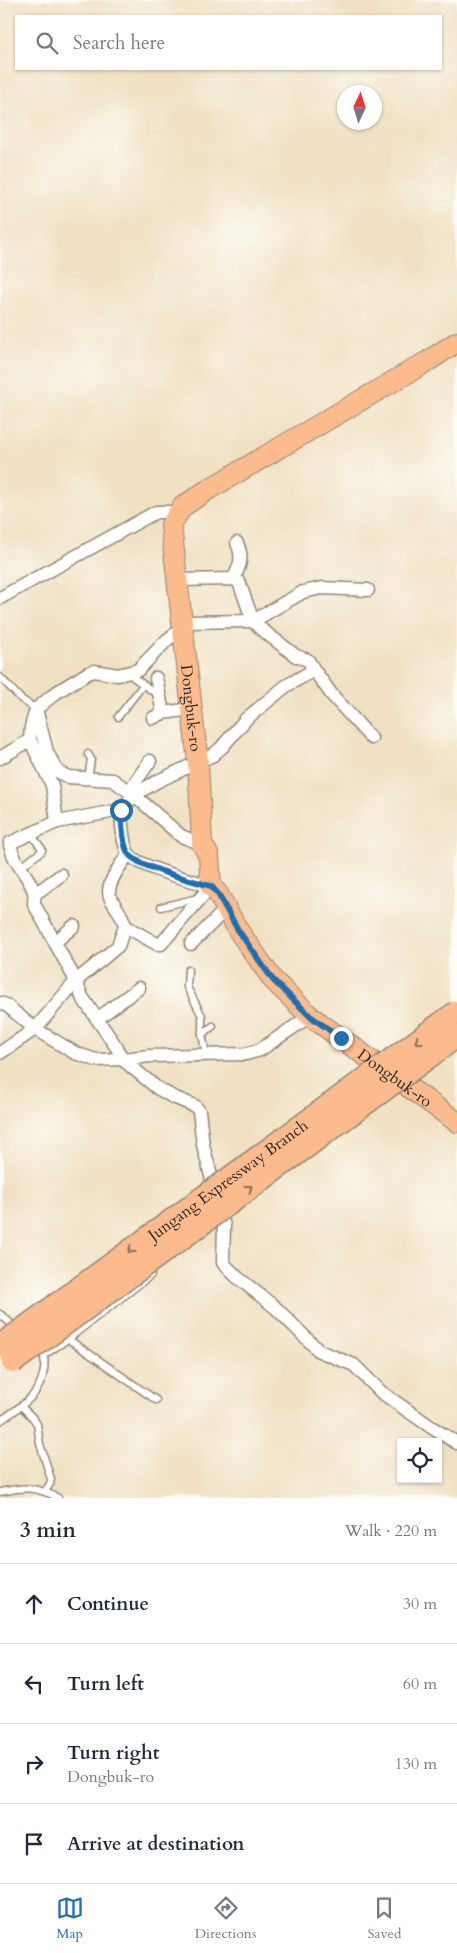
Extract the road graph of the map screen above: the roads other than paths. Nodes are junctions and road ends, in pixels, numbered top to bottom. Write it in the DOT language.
graph roads {
  1 [pos="457,342"];
  2 [pos="180,512"];
  3 [pos="237,543"];
  4 [pos="234,579"];
  5 [pos="177,580"];
  6 [pos="368,590"];
  7 [pos="0,598"];
  8 [pos="253,620"];
  9 [pos="182,625"];
  10 [pos="314,670"];
  11 [pos="131,672"];
  12 [pos="0,677"];
  13 [pos="156,678"];
  14 [pos="143,685"];
  15 [pos="160,697"];
  16 [pos="191,709"];
  17 [pos="36,710"];
  18 [pos="118,717"];
  19 [pos="371,738"];
  20 [pos="30,740"];
  21 [pos="88,754"];
  22 [pos="0,758"];
  23 [pos="150,761"];
  24 [pos="198,763"];
  25 [pos="88,779"];
  26 [pos="131,793"];
  27 [pos="121,810"];
  28 [pos="57,822"];
  29 [pos="31,834"];
  30 [pos="202,844"];
  31 [pos="128,854"];
  32 [pos="21,867"];
  33 [pos="61,875"];
  34 [pos="206,892"];
  35 [pos="35,894"];
  36 [pos="161,907"];
  37 [pos="226,909"];
  38 [pos="74,926"];
  39 [pos="125,926"];
  40 [pos="55,942"];
  41 [pos="191,944"];
  42 [pos="188,970"];
  43 [pos="76,981"];
  44 [pos="139,988"];
  45 [pos="0,1003"];
  46 [pos="457,1012"];
  47 [pos="310,1016"];
  48 [pos="97,1020"];
  49 [pos="213,1026"];
  50 [pos="35,1029"];
  51 [pos="202,1034"];
  52 [pos="457,1036"];
  53 [pos="0,1053"];
  54 [pos="206,1054"];
  55 [pos="122,1060"];
  56 [pos="457,1122"];
  57 [pos="160,1267"];
  58 [pos="0,1314"];
  59 [pos="68,1340"];
  60 [pos="6,1354"];
  61 [pos="44,1355"];
  62 [pos="156,1400"];
  63 [pos="21,1406"];
  64 [pos="0,1421"];
  65 [pos="457,1443"];
  66 [pos="45,1491"];
  67 [pos="0,1492"];
  68 [pos="58,1498"];
  1 -- 2 [label="main road, Dongbuk-ro"];
  2 -- 5 [label="main road, Dongbuk-ro"];
  2 -- 7 [label="street"];
  3 -- 4 [label="street"];
  4 -- 5 [label="street"];
  4 -- 8 [label="street"];
  5 -- 9 [label="main road, Dongbuk-ro"];
  6 -- 8 [label="street"];
  8 -- 9 [label="street"];
  8 -- 10 [label="street"];
  9 -- 11 [label="street"];
  9 -- 16 [label="main road, Dongbuk-ro"];
  10 -- 19 [label="street"];
  10 -- 24 [label="street"];
  11 -- 14 [label="lane"];
  11 -- 17 [label="street"];
  12 -- 17 [label="lane"];
  13 -- 15 [label="street"];
  14 -- 15 [label="lane"];
  14 -- 18 [label="lane"];
  15 -- 16 [label="street"];
  16 -- 24 [label="main road, Dongbuk-ro"];
  17 -- 20 [label="street"];
  17 -- 25 [label="street"];
  20 -- 22 [label="street"];
  20 -- 28 [label="street"];
  21 -- 25 [label="lane"];
  23 -- 26 [label="street"];
  24 -- 26 [label="street"];
  24 -- 30 [label="main road, Dongbuk-ro"];
  25 -- 26 [label="street"];
  26 -- 27 [label="street"];
  26 -- 30 [label="street"];
  27 -- 28 [label="street"];
  27 -- 31 [label="street"];
  28 -- 29 [label="street"];
  29 -- 32 [label="lane"];
  29 -- 32 [label="street"];
  30 -- 34 [label="main road, Dongbuk-ro"];
  31 -- 34 [label="street"];
  31 -- 39 [label="street"];
  32 -- 35 [label="street"];
  33 -- 35 [label="street"];
  34 -- 36 [label="lane"];
  34 -- 37 [label="main road, Dongbuk-ro"];
  34 -- 39 [label="street"];
  35 -- 40 [label="street"];
  37 -- 41 [label="street"];
  37 -- 47 [label="main road, Dongbuk-ro"];
  38 -- 40 [label="street"];
  39 -- 43 [label="street"];
  40 -- 43 [label="street"];
  42 -- 51 [label="lane"];
  43 -- 48 [label="street"];
  43 -- 50 [label="street"];
  44 -- 48 [label="street"];
  45 -- 50 [label="street"];
  46 -- 60 [label="highway, Jungang Expressway Branch, one-way, bridge"];
  47 -- 54 [label="street"];
  47 -- 56 [label="main road, Dongbuk-ro"];
  48 -- 55 [label="street"];
  49 -- 51 [label="lane"];
  50 -- 53 [label="street"];
  50 -- 55 [label="street"];
  51 -- 54 [label="lane"];
  60 -- 52 [label="highway, Jungang Expressway Branch, one-way, bridge"];
  54 -- 55 [label="street"];
  55 -- 65 [label="street"];
  57 -- 59 [label="lane"];
  58 -- 61 [label="lane"];
  59 -- 61 [label="lane"];
  59 -- 62 [label="lane"];
  61 -- 63 [label="lane"];
  63 -- 64 [label="lane"];
  63 -- 66 [label="lane"];
  66 -- 67 [label="lane"];
  66 -- 68 [label="lane"];
}
